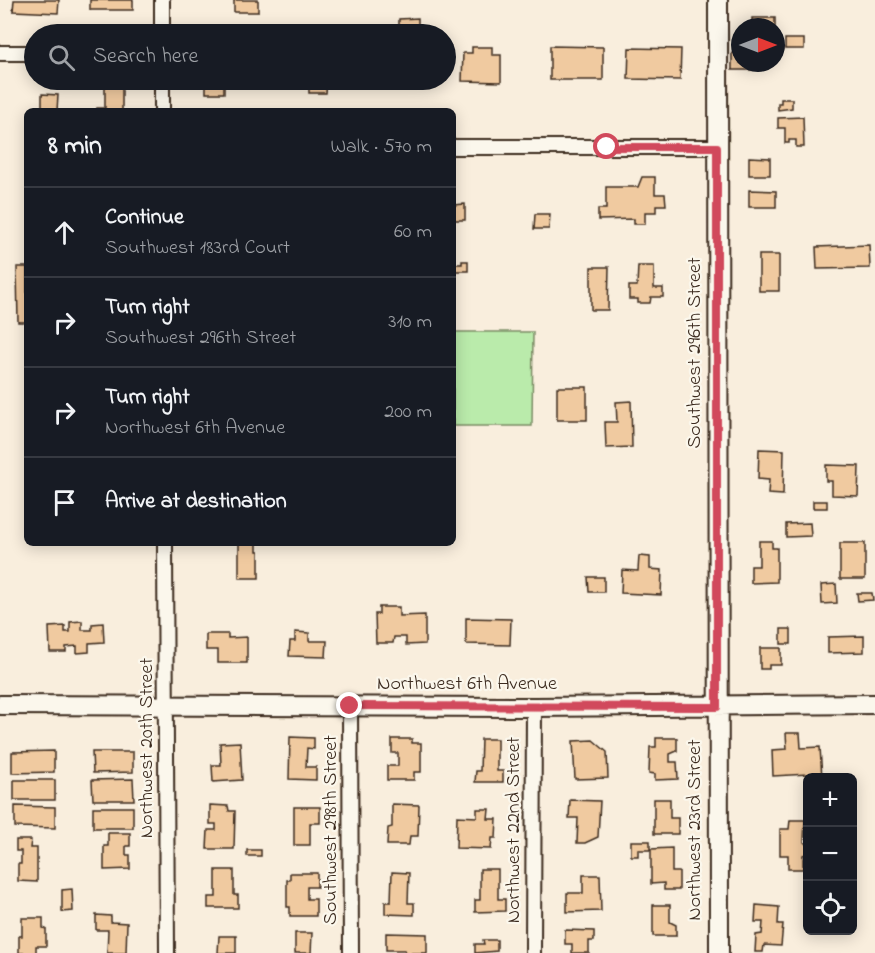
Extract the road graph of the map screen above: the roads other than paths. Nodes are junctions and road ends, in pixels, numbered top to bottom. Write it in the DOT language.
graph roads {
  1 [pos="162,0"];
  2 [pos="718,0"];
  3 [pos="162,24"];
  4 [pos="0,53"];
  5 [pos="24,53"];
  6 [pos="162,90"];
  7 [pos="162,108"];
  8 [pos="456,147"];
  9 [pos="717,147"];
  10 [pos="165,546"];
  11 [pos="875,704"];
  12 [pos="0,705"];
  13 [pos="166,706"];
  14 [pos="350,706"];
  15 [pos="534,707"];
  16 [pos="717,707"];
  17 [pos="167,953"];
  18 [pos="351,953"];
  19 [pos="533,953"];
  20 [pos="719,953"];
  1 -- 3 [label="street"];
  2 -- 9 [label="street, Southwest 296th Street"];
  4 -- 5 [label="street"];
  6 -- 7 [label="street"];
  8 -- 9 [label="street"];
  9 -- 16 [label="street, Southwest 296th Street"];
  10 -- 13 [label="street, Northwest 20th Street"];
  11 -- 16 [label="street, Northwest 6th Avenue"];
  12 -- 13 [label="street, Northwest 6th Avenue"];
  13 -- 14 [label="street, Northwest 6th Avenue"];
  13 -- 17 [label="street, Northwest 20th Street"];
  14 -- 15 [label="street, Northwest 6th Avenue"];
  14 -- 18 [label="street, Southwest 298th Street"];
  15 -- 16 [label="street, Northwest 6th Avenue"];
  15 -- 19 [label="street, Northwest 22nd Street"];
  16 -- 20 [label="street, Northwest 23rd Street"];
}
